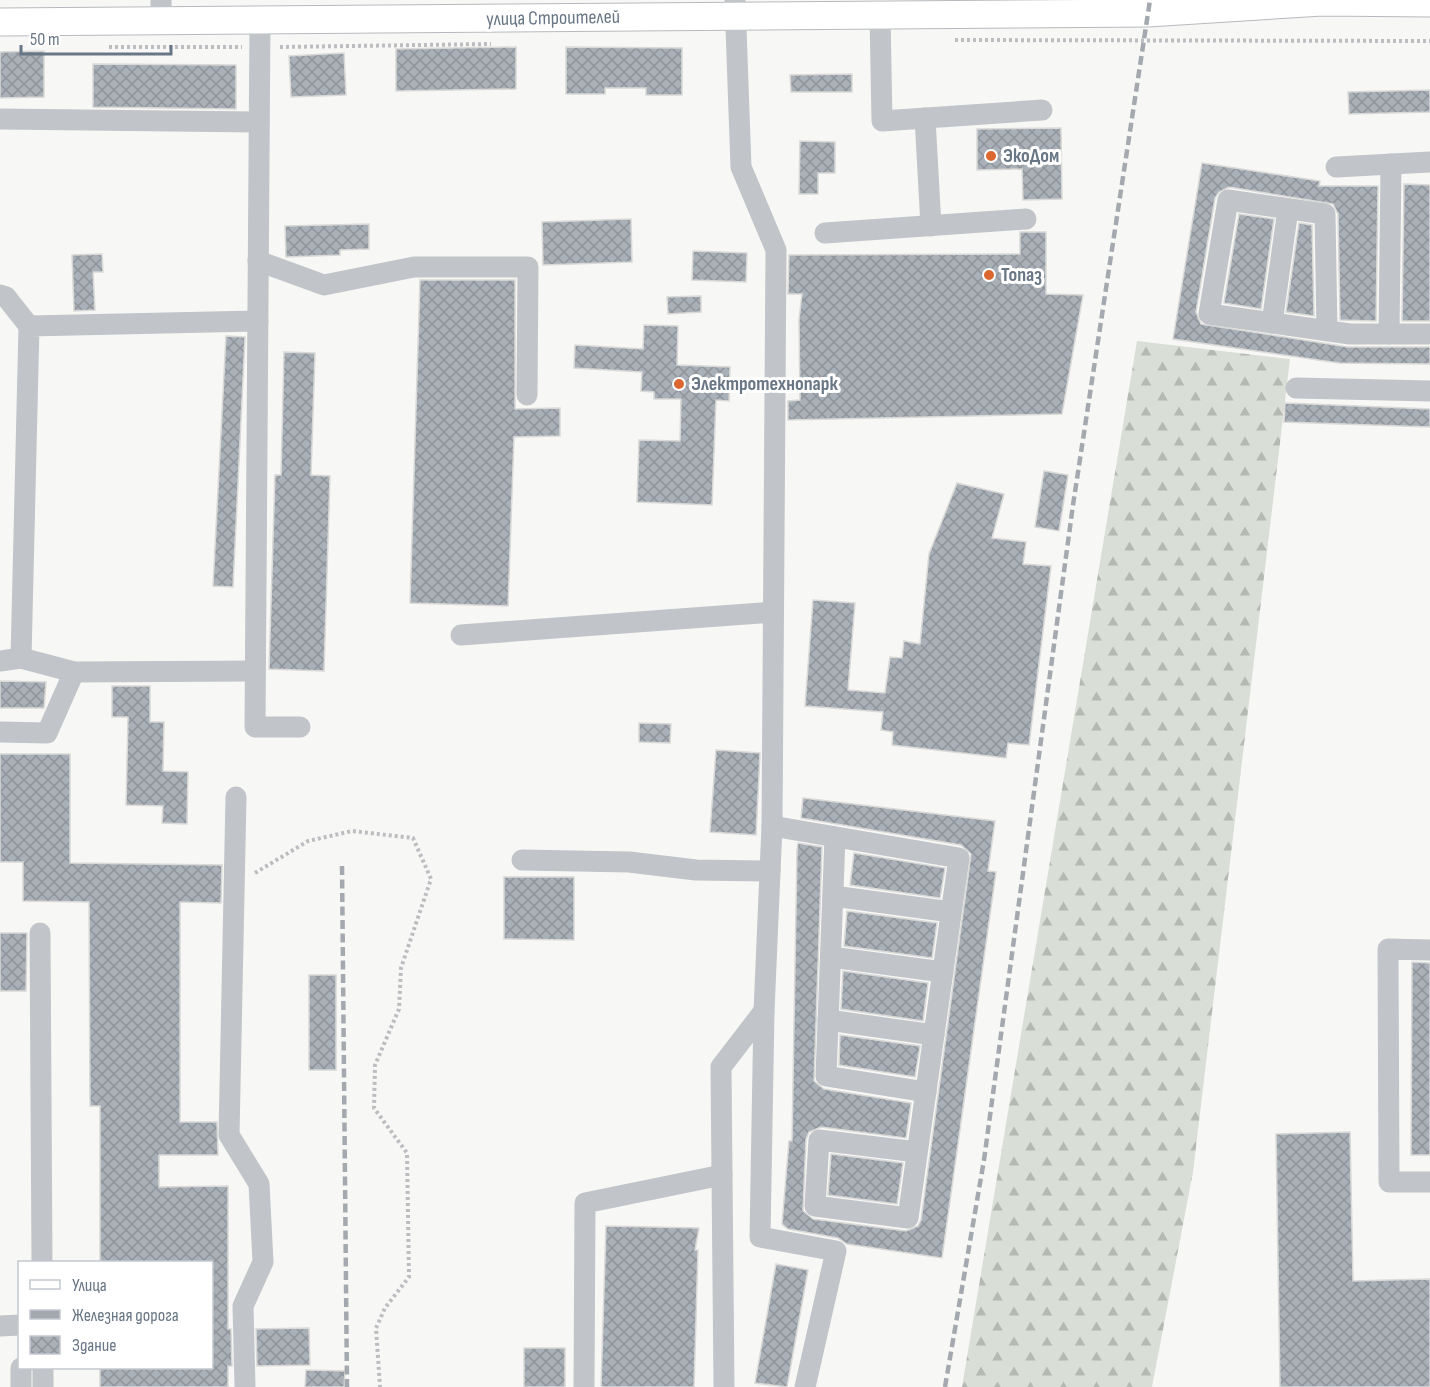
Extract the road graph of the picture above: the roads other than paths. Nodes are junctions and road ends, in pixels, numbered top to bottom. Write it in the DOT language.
graph roads {
  1 [pos="1324,1"];
  2 [pos="1430,3"];
  3 [pos="838,7"];
  4 [pos="640,8"];
  5 [pos="735,8"];
  6 [pos="161,10"];
  7 [pos="433,10"];
  8 [pos="880,15"];
  9 [pos="260,20"];
  10 [pos="0,22"];
  11 [pos="1042,110"];
  12 [pos="925,118"];
  13 [pos="0,119"];
  14 [pos="259,122"];
  15 [pos="1430,162"];
  16 [pos="1391,164"];
  17 [pos="1336,167"];
  18 [pos="1288,209"];
  19 [pos="1026,219"];
  20 [pos="931,226"];
  21 [pos="825,233"];
  22 [pos="258,261"];
  23 [pos="0,295"];
  24 [pos="258,321"];
  25 [pos="1272,323"];
  26 [pos="29,326"];
  27 [pos="1327,331"];
  28 [pos="1389,334"];
  29 [pos="1430,334"];
  30 [pos="1296,388"];
  31 [pos="1430,392"];
  32 [pos="527,395"];
  33 [pos="773,612"];
  34 [pos="461,635"];
  35 [pos="10,660"];
  36 [pos="255,671"];
  37 [pos="74,672"];
  38 [pos="300,727"];
  39 [pos="0,732"];
  40 [pos="236,797"];
  41 [pos="772,826"];
  42 [pos="836,837"];
  43 [pos="522,860"];
  44 [pos="770,871"];
  45 [pos="833,896"];
  46 [pos="951,912"];
  47 [pos="40,933"];
  48 [pos="1430,950"];
  49 [pos="831,957"];
  50 [pos="943,972"];
  51 [pos="764,1011"];
  52 [pos="828,1020"];
  53 [pos="934,1035"];
  54 [pos="926,1092"];
  55 [pos="917,1152"];
  56 [pos="722,1174"];
  57 [pos="1430,1182"];
  58 [pos="42,1261"];
  59 [pos="18,1325"];
  60 [pos="0,1326"];
  61 [pos="21,1369"];
  62 [pos="42,1369"];
  63 [pos="21,1387"];
  64 [pos="43,1387"];
  65 [pos="245,1387"];
  66 [pos="584,1387"];
  67 [pos="724,1387"];
  68 [pos="805,1387"];
  1 -- 2 [label="main road, улица Строителей"];
  1 -- 8 [label="main road, улица Строителей"];
  3 -- 5 [label="main road, улица Строителей"];
  3 -- 8 [label="main road, улица Строителей"];
  4 -- 5 [label="main road, улица Строителей"];
  4 -- 7 [label="main road, улица Строителей"];
  5 -- 33 [label="street"];
  6 -- 9 [label="main road, улица Строителей"];
  6 -- 10 [label="main road, улица Строителей"];
  7 -- 9 [label="main road, улица Строителей"];
  8 -- 12 [label="street"];
  9 -- 14 [label="street"];
  11 -- 12 [label="street"];
  12 -- 20 [label="street"];
  13 -- 14 [label="street"];
  14 -- 22 [label="street"];
  15 -- 16 [label="street"];
  16 -- 17 [label="street"];
  16 -- 28 [label="street"];
  18 -- 25 [label="street"];
  18 -- 25 [label="street"];
  18 -- 27 [label="street"];
  19 -- 20 [label="street"];
  20 -- 21 [label="street"];
  22 -- 24 [label="street"];
  22 -- 32 [label="street"];
  23 -- 26 [label="street"];
  24 -- 26 [label="street"];
  24 -- 36 [label="street"];
  25 -- 27 [label="street"];
  26 -- 35 [label="street"];
  27 -- 28 [label="street"];
  28 -- 29 [label="street"];
  30 -- 31 [label="street"];
  33 -- 34 [label="street"];
  33 -- 41 [label="street"];
  35 -- 37 [label="street"];
  36 -- 37 [label="street"];
  36 -- 38 [label="street"];
  37 -- 39 [label="street"];
  40 -- 65 [label="street"];
  41 -- 42 [label="street"];
  41 -- 44 [label="street"];
  42 -- 45 [label="street"];
  42 -- 46 [label="street"];
  43 -- 44 [label="street"];
  44 -- 51 [label="street"];
  45 -- 46 [label="street"];
  45 -- 49 [label="street"];
  46 -- 50 [label="street"];
  47 -- 58 [label="street"];
  48 -- 57 [label="street"];
  49 -- 50 [label="street"];
  49 -- 52 [label="street"];
  50 -- 53 [label="street"];
  51 -- 56 [label="street"];
  51 -- 68 [label="street"];
  52 -- 53 [label="street"];
  52 -- 54 [label="street"];
  53 -- 54 [label="street"];
  54 -- 55 [label="street"];
  55 -- 55 [label="street"];
  56 -- 66 [label="street"];
  56 -- 67 [label="street"];
  59 -- 60 [label="street"];
  61 -- 63 [label="street"];
  62 -- 64 [label="street"];
}
